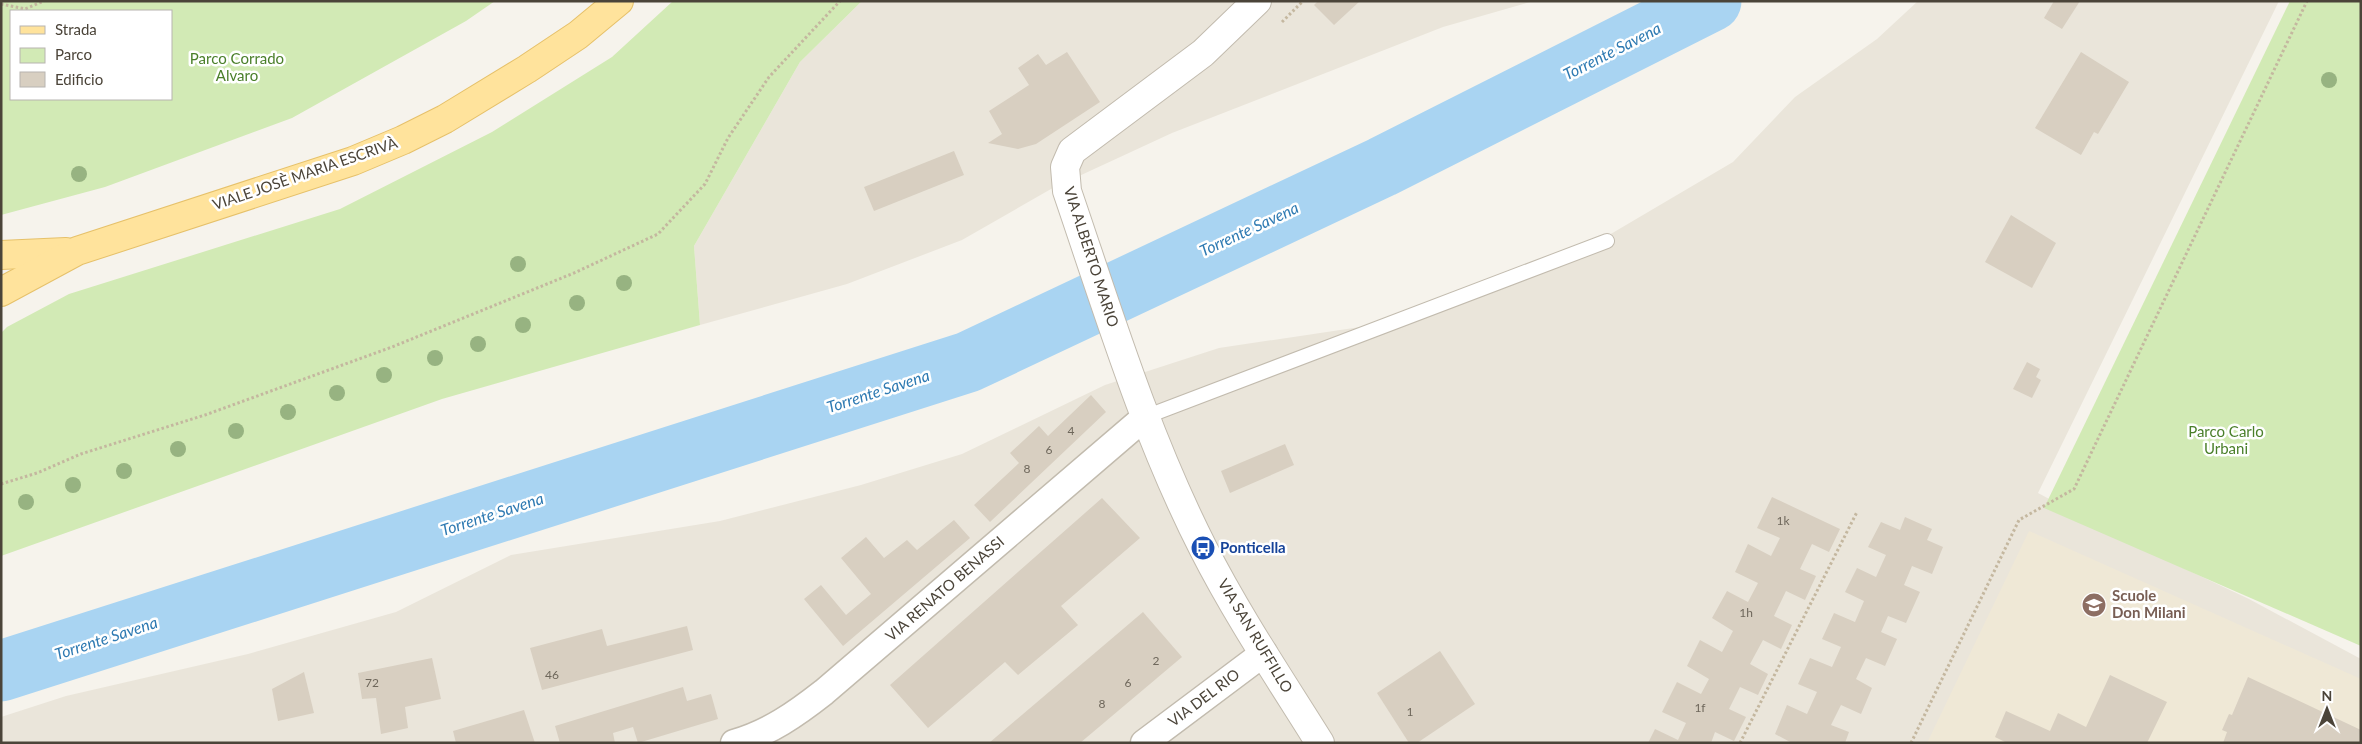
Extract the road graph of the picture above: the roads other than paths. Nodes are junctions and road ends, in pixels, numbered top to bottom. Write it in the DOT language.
graph roads {
  1 [pos="619,1"];
  2 [pos="1257,1"];
  3 [pos="1607,241"];
  4 [pos="77,251"];
  5 [pos="1,255"];
  6 [pos="1,292"];
  7 [pos="1145,417"];
  8 [pos="1264,653"];
  9 [pos="734,743"];
  10 [pos="1144,743"];
  11 [pos="1320,743"];
  1 -- 4 [label="main road, VIALE JOSÈ MARIA ESCRIVÀ"];
  2 -- 7 [label="street, VIA ALBERTO MARIO"];
  3 -- 7 [label="lane"];
  4 -- 5 [label="main road, VIALE JOSÈ MARIA ESCRIVÀ"];
  4 -- 6 [label="main road, VIALE JOSÈ MARIA ESCRIVÀ"];
  7 -- 8 [label="street, VIA SAN RUFFILLO"];
  7 -- 9 [label="street, VIA RENATO BENASSI"];
  8 -- 10 [label="street, VIA DEL RIO"];
  8 -- 11 [label="street, VIA SAN RUFFILLO"];
}
